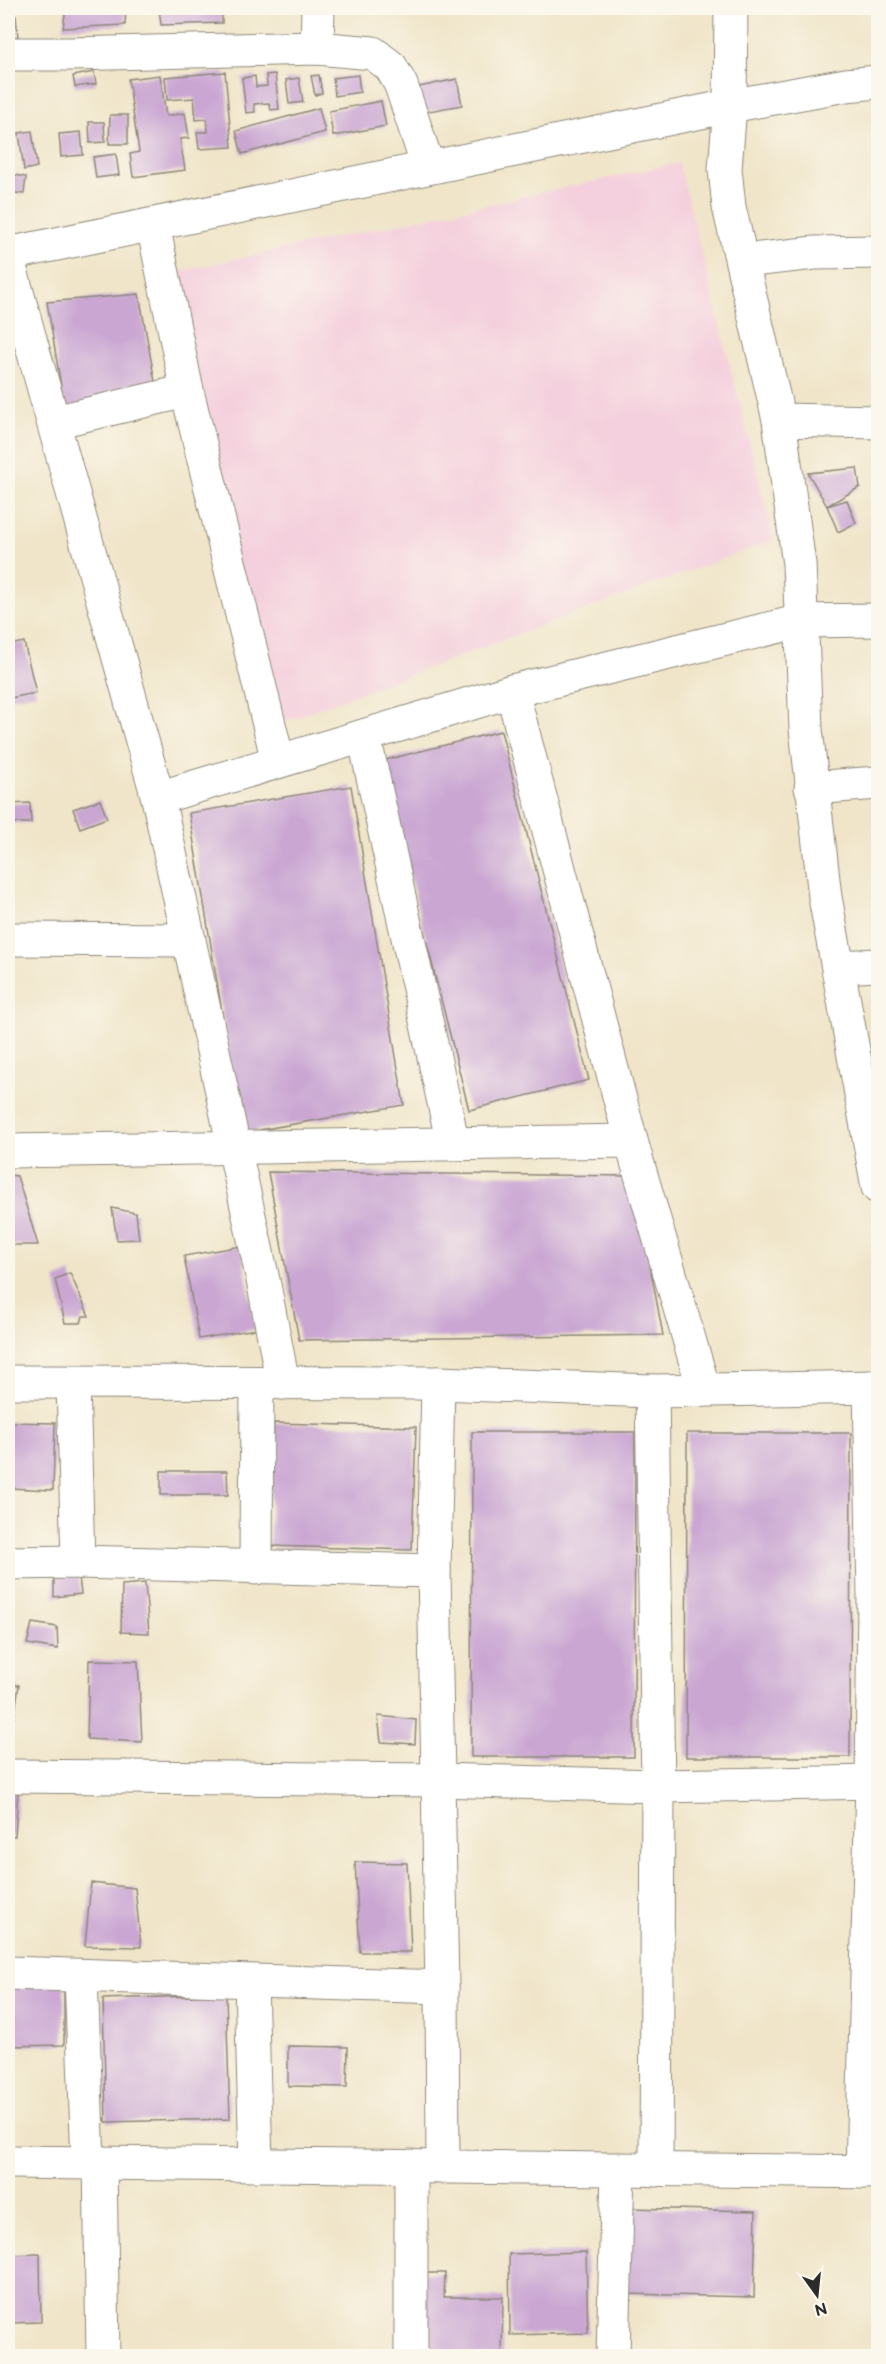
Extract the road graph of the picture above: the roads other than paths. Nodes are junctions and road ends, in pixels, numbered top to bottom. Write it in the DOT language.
graph roads {
  1 [pos="318,8"];
  2 [pos="731,8"];
  3 [pos="317,48"];
  4 [pos="8,54"];
  5 [pos="879,82"];
  6 [pos="730,106"];
  7 [pos="428,167"];
  8 [pos="153,225"];
  9 [pos="879,252"];
  10 [pos="8,254"];
  11 [pos="8,260"];
  12 [pos="742,261"];
  13 [pos="187,391"];
  14 [pos="779,420"];
  15 [pos="54,422"];
  16 [pos="879,422"];
  17 [pos="879,620"];
  18 [pos="801,621"];
  19 [pos="512,691"];
  20 [pos="364,736"];
  21 [pos="278,761"];
  22 [pos="879,783"];
  23 [pos="812,788"];
  24 [pos="158,798"];
  25 [pos="8,939"];
  26 [pos="189,940"];
  27 [pos="879,965"];
  28 [pos="839,967"];
  29 [pos="872,1122"];
  30 [pos="631,1142"];
  31 [pos="453,1144"];
  32 [pos="234,1147"];
  33 [pos="8,1151"];
  34 [pos="879,1187"];
  35 [pos="8,1382"];
  36 [pos="73,1382"];
  37 [pos="270,1383"];
  38 [pos="438,1383"];
  39 [pos="874,1387"];
  40 [pos="704,1390"];
  41 [pos="652,1391"];
  42 [pos="78,1562"];
  43 [pos="8,1563"];
  44 [pos="256,1568"];
  45 [pos="434,1571"];
  46 [pos="876,1596"];
  47 [pos="8,1776"];
  48 [pos="438,1780"];
  49 [pos="875,1782"];
  50 [pos="658,1786"];
  51 [pos="873,1972"];
  52 [pos="8,1973"];
  53 [pos="81,1976"];
  54 [pos="251,1981"];
  55 [pos="442,1987"];
  56 [pos="8,2162"];
  57 [pos="94,2162"];
  58 [pos="256,2165"];
  59 [pos="411,2166"];
  60 [pos="443,2167"];
  61 [pos="618,2169"];
  62 [pos="656,2170"];
  63 [pos="870,2172"];
  64 [pos="103,2356"];
  65 [pos="411,2356"];
  66 [pos="613,2356"];
  1 -- 3 [label="street"];
  2 -- 6 [label="street"];
  3 -- 4 [label="street"];
  3 -- 7 [label="street"];
  5 -- 6 [label="street"];
  6 -- 7 [label="street"];
  6 -- 12 [label="street"];
  7 -- 8 [label="street"];
  8 -- 10 [label="street"];
  8 -- 13 [label="street"];
  9 -- 12 [label="street"];
  11 -- 15 [label="street"];
  12 -- 14 [label="street"];
  13 -- 15 [label="street"];
  13 -- 21 [label="street"];
  14 -- 16 [label="street"];
  14 -- 18 [label="street"];
  15 -- 24 [label="street"];
  17 -- 18 [label="street"];
  18 -- 19 [label="street"];
  18 -- 23 [label="street"];
  19 -- 20 [label="street"];
  19 -- 30 [label="street"];
  20 -- 21 [label="street"];
  20 -- 31 [label="street"];
  21 -- 24 [label="street"];
  22 -- 23 [label="street"];
  23 -- 28 [label="street"];
  24 -- 26 [label="street"];
  25 -- 26 [label="street"];
  26 -- 32 [label="street"];
  27 -- 28 [label="street"];
  28 -- 29 [label="street"];
  29 -- 34 [label="street"];
  30 -- 31 [label="street"];
  30 -- 40 [label="street"];
  31 -- 32 [label="street"];
  32 -- 33 [label="street"];
  32 -- 37 [label="street"];
  35 -- 36 [label="street"];
  36 -- 37 [label="street"];
  36 -- 42 [label="street"];
  37 -- 38 [label="street"];
  37 -- 44 [label="street"];
  38 -- 41 [label="street"];
  38 -- 45 [label="street"];
  39 -- 40 [label="street"];
  39 -- 46 [label="street"];
  40 -- 41 [label="street"];
  41 -- 50 [label="street"];
  42 -- 43 [label="street"];
  42 -- 44 [label="street"];
  44 -- 45 [label="street"];
  45 -- 48 [label="street"];
  46 -- 49 [label="street"];
  47 -- 48 [label="street"];
  48 -- 50 [label="street"];
  48 -- 55 [label="street"];
  49 -- 50 [label="street"];
  49 -- 51 [label="street"];
  50 -- 62 [label="street"];
  51 -- 63 [label="street"];
  52 -- 53 [label="street"];
  53 -- 54 [label="street"];
  53 -- 57 [label="street"];
  54 -- 55 [label="street"];
  54 -- 58 [label="street"];
  55 -- 60 [label="street"];
  56 -- 57 [label="street"];
  57 -- 58 [label="street"];
  57 -- 64 [label="street"];
  58 -- 59 [label="street"];
  59 -- 60 [label="street"];
  59 -- 65 [label="street"];
  60 -- 61 [label="street"];
  61 -- 62 [label="street"];
  61 -- 66 [label="street"];
  62 -- 63 [label="street"];
}
